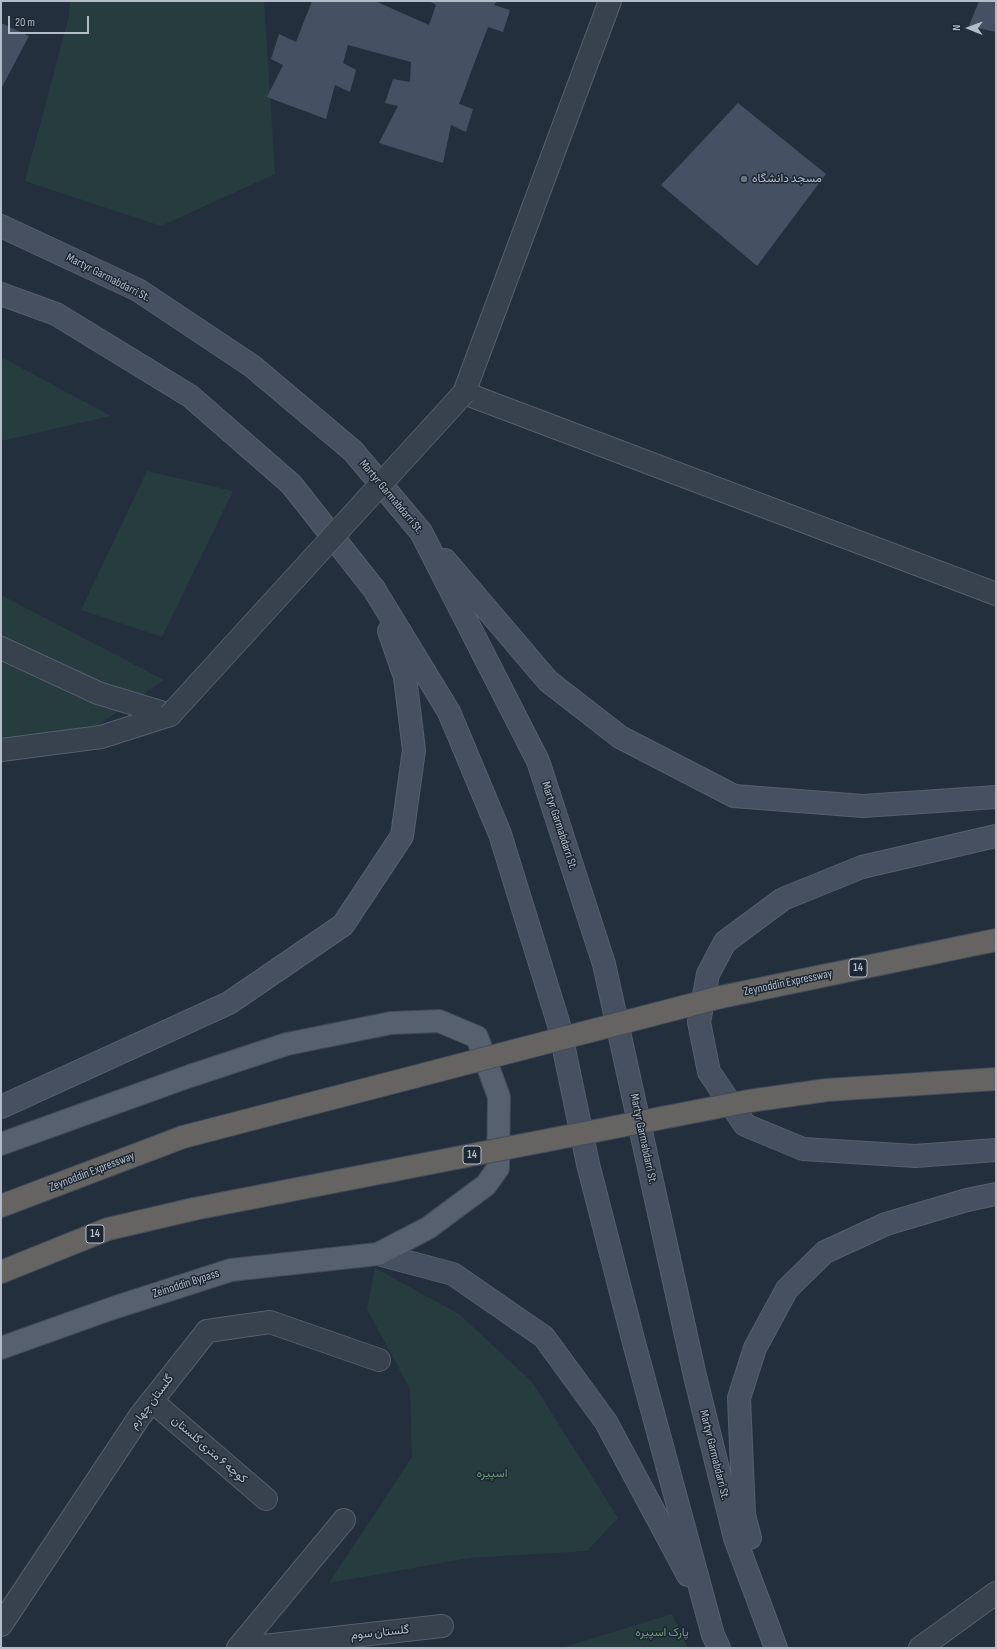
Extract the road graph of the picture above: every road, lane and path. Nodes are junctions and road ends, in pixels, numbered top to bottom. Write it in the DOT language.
graph roads {
  1 [pos="610,1"];
  2 [pos="1,226"];
  3 [pos="1,294"];
  4 [pos="464,393"];
  5 [pos="421,532"];
  6 [pos="374,589"];
  7 [pos="996,594"];
  8 [pos="1,648"];
  9 [pos="170,715"];
  10 [pos="1,750"];
  11 [pos="996,797"];
  12 [pos="996,836"];
  13 [pos="996,940"];
  14 [pos="996,1079"];
  15 [pos="1,1107"];
  16 [pos="1,1144"];
  17 [pos="996,1150"];
  18 [pos="996,1194"];
  19 [pos="1,1206"];
  20 [pos="378,1254"];
  21 [pos="1,1272"];
  22 [pos="1,1348"];
  23 [pos="379,1360"];
  24 [pos="152,1401"];
  25 [pos="266,1498"];
  26 [pos="344,1520"];
  27 [pos="996,1593"];
  28 [pos="706,1609"];
  29 [pos="1,1625"];
  30 [pos="442,1626"];
  31 [pos="238,1648"];
  32 [pos="246,1648"];
  33 [pos="719,1648"];
  34 [pos="777,1648"];
  35 [pos="920,1648"];
  1 -- 4 [label="street"];
  2 -- 5 [label="main road, Martyr Garmabdarri St."];
  3 -- 6 [label="main road"];
  4 -- 7 [label="street"];
  4 -- 9 [label="street, bridge"];
  5 -- 11 [label="main road"];
  5 -- 34 [label="main road, Martyr Garmabdarri St."];
  6 -- 15 [label="main road"];
  6 -- 28 [label="main road"];
  8 -- 9 [label="street"];
  9 -- 10 [label="street"];
  12 -- 17 [label="main road"];
  13 -- 19 [label="highway, Zeynoddin Expressway / 14, bridge"];
  14 -- 21 [label="highway, 14, bridge"];
  16 -- 20 [label="main road"];
  18 -- 34 [label="main road"];
  20 -- 22 [label="main road, Zeinoddin Bypass"];
  20 -- 28 [label="main road"];
  23 -- 24 [label="street, گلستان چهارم"];
  24 -- 25 [label="street, کوچه ۶ متری گلستان"];
  24 -- 29 [label="street, گلستان چهارم"];
  26 -- 31 [label="street"];
  27 -- 35 [label="street"];
  28 -- 33 [label="main road"];
  30 -- 32 [label="street, گلستان سوم"];
}
